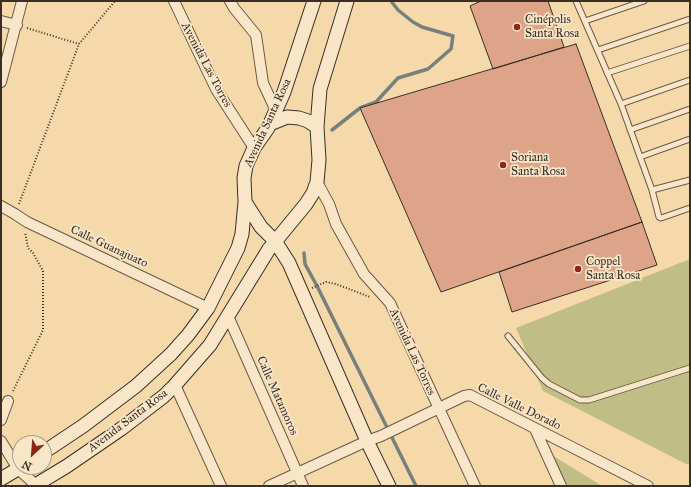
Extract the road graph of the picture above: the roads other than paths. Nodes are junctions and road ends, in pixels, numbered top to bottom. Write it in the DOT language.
graph roads {
  1 [pos="22,1"];
  2 [pos="174,1"];
  3 [pos="230,1"];
  4 [pos="314,1"];
  5 [pos="347,1"];
  6 [pos="576,1"];
  7 [pos="644,1"];
  8 [pos="1,20"];
  9 [pos="690,20"];
  10 [pos="585,21"];
  11 [pos="17,24"];
  12 [pos="690,46"];
  13 [pos="598,50"];
  14 [pos="607,73"];
  15 [pos="690,80"];
  16 [pos="1,82"];
  17 [pos="620,104"];
  18 [pos="690,108"];
  19 [pos="276,111"];
  20 [pos="270,124"];
  21 [pos="317,127"];
  22 [pos="630,130"];
  23 [pos="690,139"];
  24 [pos="254,148"];
  25 [pos="640,157"];
  26 [pos="690,180"];
  27 [pos="317,182"];
  28 [pos="652,190"];
  29 [pos="245,202"];
  30 [pos="1,206"];
  31 [pos="690,208"];
  32 [pos="275,241"];
  33 [pos="208,308"];
  34 [pos="228,316"];
  35 [pos="508,336"];
  36 [pos="690,368"];
  37 [pos="175,385"];
  38 [pos="8,402"];
  39 [pos="438,408"];
  40 [pos="1,420"];
  41 [pos="535,429"];
  42 [pos="1,441"];
  43 [pos="367,441"];
  44 [pos="52,447"];
  45 [pos="12,458"];
  46 [pos="12,472"];
  47 [pos="297,474"];
  48 [pos="25,475"];
  49 [pos="1,479"];
  50 [pos="35,486"];
  51 [pos="221,486"];
  52 [pos="269,486"];
  53 [pos="303,486"];
  54 [pos="390,486"];
  55 [pos="475,486"];
  56 [pos="561,486"];
  57 [pos="648,486"];
  1 -- 11 [label="street"];
  2 -- 24 [label="street, Avenida Las Torres"];
  3 -- 19 [label="street"];
  4 -- 19 [label="main road, Avenida Santa Rosa"];
  5 -- 21 [label="main road, Avenida Santa Rosa"];
  6 -- 10 [label="lane"];
  7 -- 10 [label="lane"];
  8 -- 11 [label="street"];
  9 -- 13 [label="lane"];
  10 -- 13 [label="lane"];
  11 -- 16 [label="street"];
  12 -- 14 [label="lane"];
  13 -- 14 [label="lane"];
  14 -- 17 [label="lane"];
  15 -- 17 [label="lane"];
  17 -- 22 [label="lane"];
  18 -- 22 [label="lane"];
  19 -- 20 [label="main road, Avenida Santa Rosa"];
  20 -- 21 [label="main road"];
  20 -- 24 [label="main road, Avenida Santa Rosa"];
  21 -- 27 [label="main road, Avenida Santa Rosa"];
  22 -- 25 [label="lane"];
  23 -- 25 [label="lane"];
  24 -- 29 [label="main road, Avenida Santa Rosa"];
  25 -- 28 [label="lane"];
  26 -- 28 [label="lane"];
  27 -- 32 [label="main road, Avenida Santa Rosa"];
  27 -- 39 [label="street, Avenida Las Torres"];
  28 -- 31 [label="lane"];
  29 -- 32 [label="main road"];
  29 -- 33 [label="main road, Avenida Santa Rosa"];
  30 -- 33 [label="street, Calle Guanajuato"];
  32 -- 34 [label="main road, Avenida Santa Rosa"];
  32 -- 43 [label="main road"];
  33 -- 44 [label="main road, Avenida Santa Rosa"];
  34 -- 37 [label="main road, Avenida Santa Rosa"];
  34 -- 47 [label="street, Calle Matamoros"];
  35 -- 36 [label="lane"];
  37 -- 50 [label="main road, Avenida Santa Rosa"];
  37 -- 51 [label="street"];
  38 -- 40 [label="street"];
  39 -- 41 [label="street, Calle Valle Dorado"];
  39 -- 43 [label="street, Calle Valle Dorado"];
  39 -- 55 [label="street, Avenida Las Torres"];
  41 -- 56 [label="street"];
  41 -- 57 [label="street, Calle Valle Dorado"];
  42 -- 45 [label="street"];
  43 -- 47 [label="street, Calle Valle Dorado"];
  43 -- 54 [label="main road"];
  46 -- 49 [label="main road"];
  47 -- 52 [label="street, Calle Valle Dorado"];
  47 -- 53 [label="street, Calle Matamoros"];
  48 -- 50 [label="street"];
}
